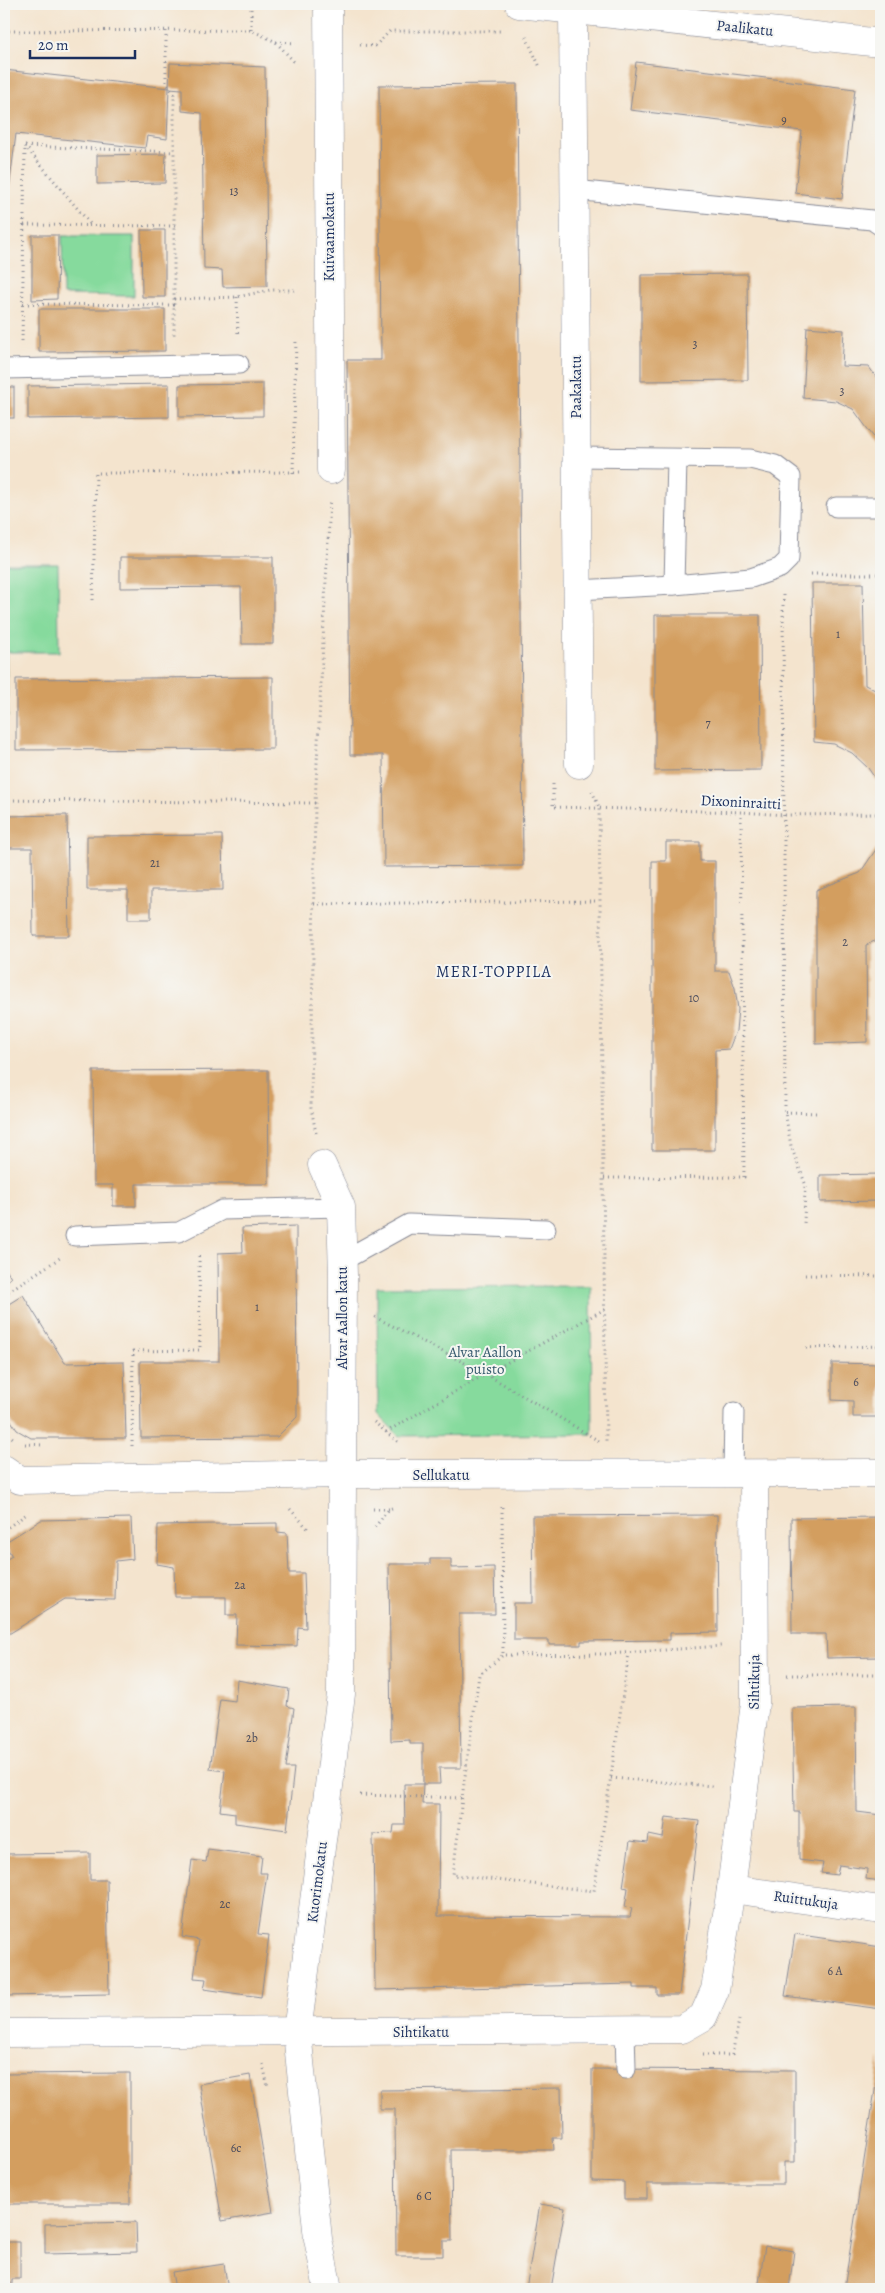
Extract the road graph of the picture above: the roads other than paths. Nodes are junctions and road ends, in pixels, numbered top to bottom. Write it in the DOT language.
graph roads {
  1 [pos="328,4"];
  2 [pos="519,4"];
  3 [pos="573,10"];
  4 [pos="881,43"];
  5 [pos="574,190"];
  6 [pos="881,226"];
  7 [pos="239,364"];
  8 [pos="13,369"];
  9 [pos="576,457"];
  10 [pos="677,459"];
  11 [pos="331,470"];
  12 [pos="881,507"];
  13 [pos="836,508"];
  14 [pos="674,585"];
  15 [pos="577,590"];
  16 [pos="579,764"];
  17 [pos="322,1165"];
  18 [pos="341,1207"];
  19 [pos="546,1229"];
  20 [pos="75,1236"];
  21 [pos="342,1260"];
  22 [pos="734,1412"];
  23 [pos="743,1473"];
  24 [pos="881,1473"];
  25 [pos="342,1474"];
  26 [pos="9,1480"];
  27 [pos="731,1889"];
  28 [pos="881,1910"];
  29 [pos="625,2030"];
  30 [pos="297,2032"];
  31 [pos="4,2033"];
  32 [pos="626,2069"];
  33 [pos="328,2289"];
  1 -- 11 [label="street, Kuivaamokatu"];
  2 -- 3 [label="street, Paalikatu"];
  3 -- 4 [label="street, Paalikatu"];
  3 -- 5 [label="street, Paakakatu"];
  5 -- 6 [label="lane"];
  5 -- 9 [label="street, Paakakatu"];
  7 -- 8 [label="lane"];
  9 -- 10 [label="lane"];
  9 -- 15 [label="street, Paakakatu"];
  10 -- 14 [label="lane"];
  10 -- 14 [label="lane"];
  12 -- 13 [label="lane"];
  14 -- 15 [label="lane"];
  15 -- 16 [label="street, Paakakatu"];
  17 -- 18 [label="street, Alvar Aallon katu"];
  18 -- 20 [label="lane"];
  18 -- 21 [label="street, Alvar Aallon katu"];
  19 -- 21 [label="lane"];
  21 -- 25 [label="street, Alvar Aallon katu"];
  22 -- 23 [label="lane"];
  23 -- 24 [label="street, Sellukatu"];
  23 -- 25 [label="street, Sellukatu"];
  23 -- 27 [label="street, Sihtikuja"];
  25 -- 26 [label="street, Sellukatu"];
  25 -- 30 [label="street, Kuorimokatu"];
  27 -- 28 [label="street, Ruittukuja"];
  27 -- 29 [label="street, Sihtikatu"];
  29 -- 30 [label="street, Sihtikatu"];
  29 -- 32 [label="lane"];
  30 -- 31 [label="street, Sihtikatu"];
  30 -- 33 [label="street, Kuorimokatu"];
}
